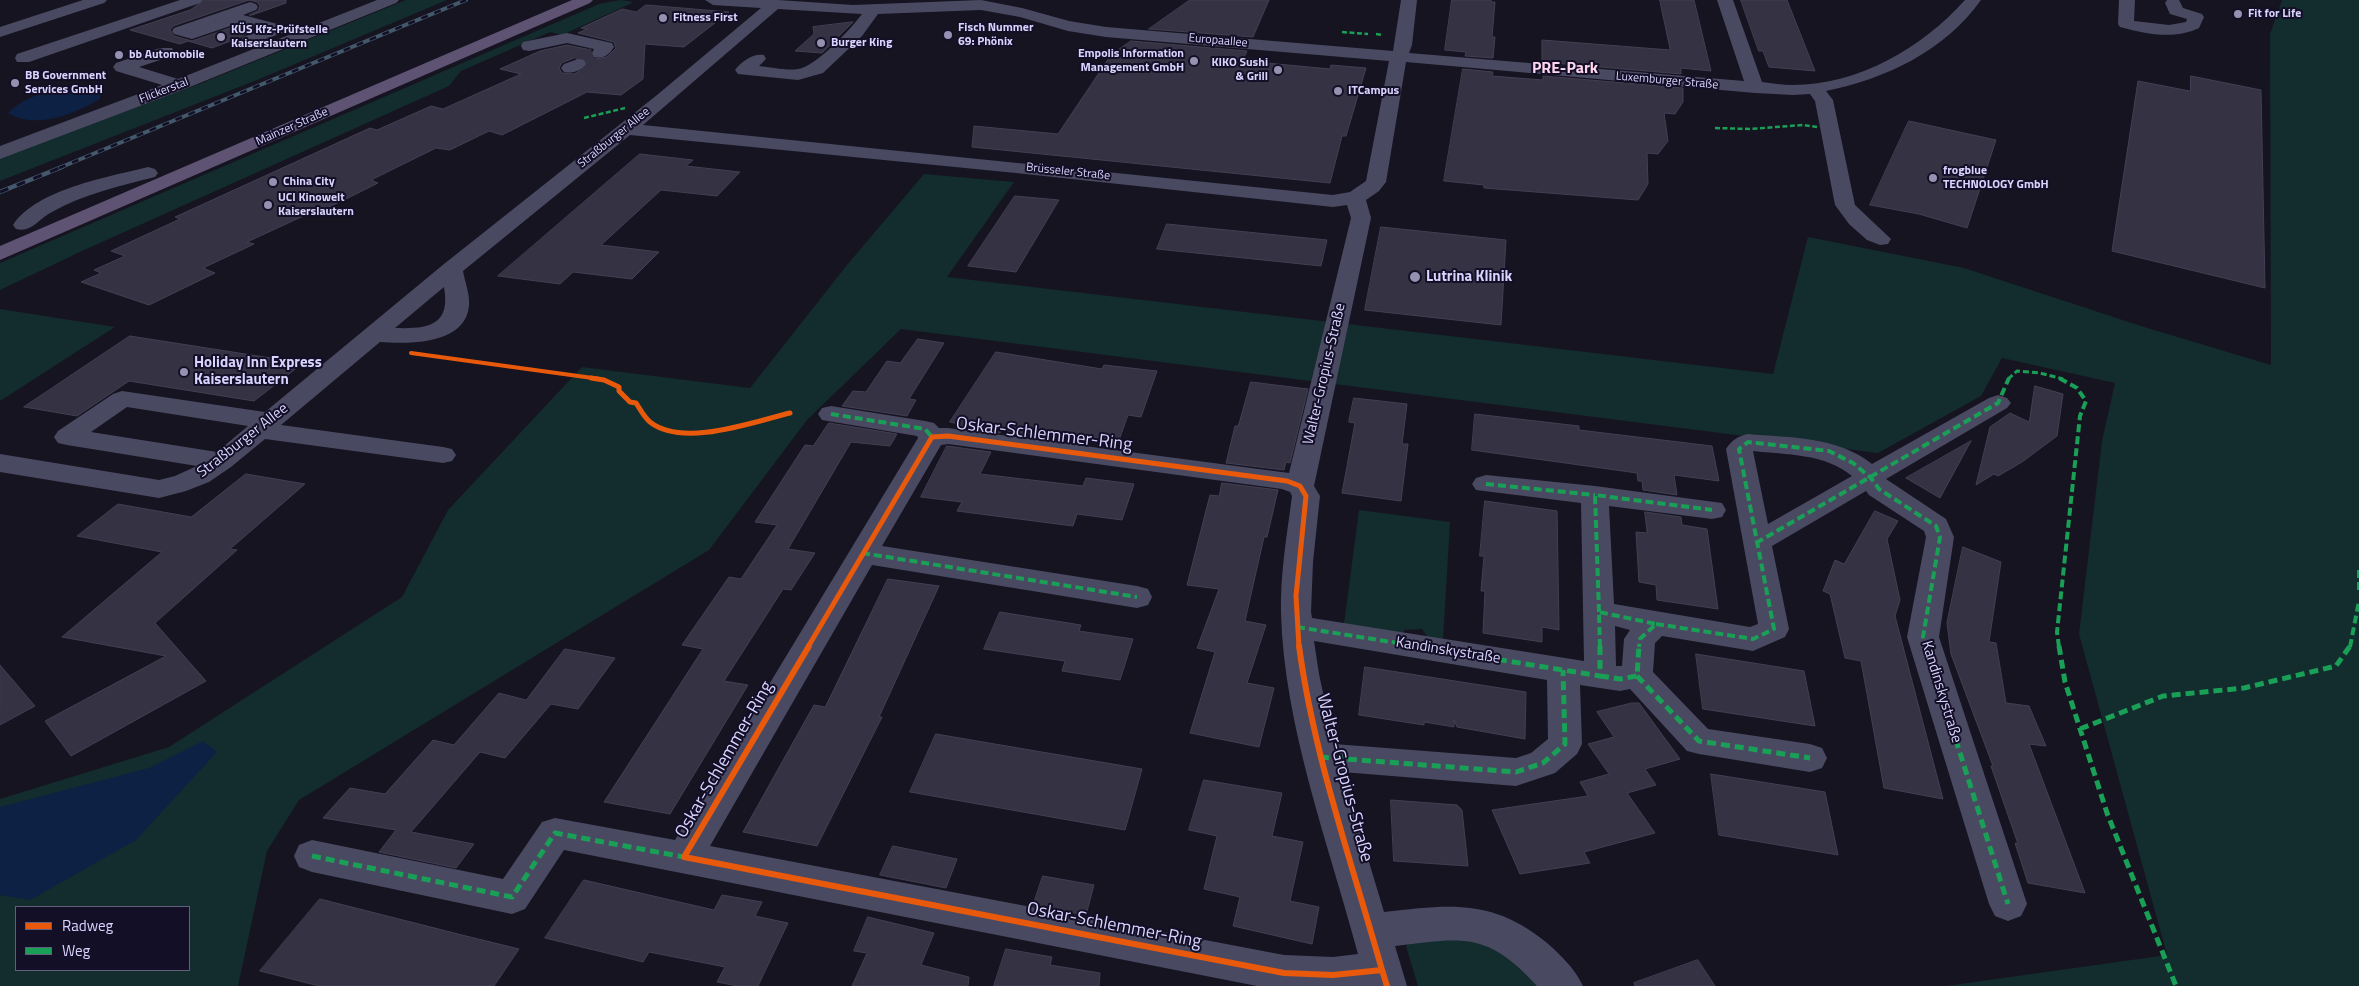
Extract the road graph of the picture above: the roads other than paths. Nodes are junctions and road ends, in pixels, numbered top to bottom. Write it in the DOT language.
graph roads {
  1 [pos="99,0"];
  2 [pos="194,0"];
  3 [pos="226,0"];
  4 [pos="391,0"];
  5 [pos="555,0"];
  6 [pos="585,0"];
  7 [pos="714,0"];
  8 [pos="1409,0"];
  9 [pos="1725,0"];
  10 [pos="1973,0"];
  11 [pos="2127,0"];
  12 [pos="983,2"];
  13 [pos="2173,3"];
  14 [pos="774,5"];
  15 [pos="250,6"];
  16 [pos="873,10"];
  17 [pos="0,16"];
  18 [pos="26,23"];
  19 [pos="326,27"];
  20 [pos="0,32"];
  21 [pos="529,46"];
  22 [pos="166,52"];
  23 [pos="600,53"];
  24 [pos="258,54"];
  25 [pos="1399,57"];
  26 [pos="23,58"];
  27 [pos="758,59"];
  28 [pos="179,85"];
  29 [pos="1755,88"];
  30 [pos="1815,89"];
  31 [pos="627,129"];
  32 [pos="0,153"];
  33 [pos="148,173"];
  34 [pos="1355,199"];
  35 [pos="23,225"];
  36 [pos="0,235"];
  37 [pos="1880,239"];
  38 [pos="0,254"];
  39 [pos="452,270"];
  40 [pos="375,334"];
  41 [pos="1998,403"];
  42 [pos="831,414"];
  43 [pos="265,425"];
  44 [pos="932,437"];
  45 [pos="443,455"];
  46 [pos="222,461"];
  47 [pos="0,463"];
  48 [pos="1871,478"];
  49 [pos="1486,484"];
  50 [pos="1300,486"];
  51 [pos="1595,495"];
  52 [pos="1712,510"];
  53 [pos="1756,543"];
  54 [pos="862,553"];
  55 [pos="1137,597"];
  56 [pos="1600,612"];
  57 [pos="1656,624"];
  58 [pos="1297,627"];
  59 [pos="1563,670"];
  60 [pos="1600,676"];
  61 [pos="1637,676"];
  62 [pos="1320,756"];
  63 [pos="1810,758"];
  64 [pos="312,856"];
  65 [pos="684,858"];
  66 [pos="2008,904"];
  67 [pos="1372,931"];
  68 [pos="1385,978"];
  69 [pos="1563,986"];
  1 -- 18 [label="street"];
  2 -- 26 [label="street"];
  3 -- 15 [label="street"];
  4 -- 19 [label="street, Flickerstal"];
  5 -- 33 [label="main road, Mainzer Straße"];
  6 -- 38 [label="main road, Mainzer Straße"];
  7 -- 14 [label="street, Europaallee"];
  8 -- 25 [label="street"];
  9 -- 29 [label="street"];
  10 -- 30 [label="street, Luxemburger Straße"];
  11 -- 13 [label="street"];
  12 -- 16 [label="street, Europaallee"];
  12 -- 25 [label="street, Europaallee"];
  14 -- 16 [label="street, Europaallee"];
  14 -- 31 [label="street, Straßburger Allee"];
  15 -- 19 [label="street"];
  15 -- 24 [label="street"];
  16 -- 27 [label="street"];
  17 -- 18 [label="street"];
  18 -- 20 [label="street"];
  19 -- 24 [label="street, Flickerstal"];
  21 -- 23 [label="street"];
  22 -- 28 [label="street"];
  24 -- 28 [label="street, Flickerstal"];
  25 -- 29 [label="street, Luxemburger Straße"];
  25 -- 34 [label="street"];
  28 -- 32 [label="street, Flickerstal"];
  29 -- 30 [label="street, Luxemburger Straße"];
  30 -- 37 [label="street"];
  31 -- 34 [label="street, Brüsseler Straße"];
  31 -- 39 [label="street, Straßburger Allee"];
  33 -- 35 [label="street"];
  34 -- 50 [label="street, Walter-Gropius-Straße"];
  35 -- 36 [label="main road"];
  39 -- 40 [label="street, Straßburger Allee"];
  39 -- 40 [label="street"];
  40 -- 43 [label="street, Straßburger Allee"];
  41 -- 48 [label="street"];
  42 -- 44 [label="street, Oskar-Schlemmer-Ring"];
  43 -- 45 [label="street"];
  43 -- 46 [label="street, Straßburger Allee"];
  43 -- 46 [label="street"];
  44 -- 50 [label="street, Oskar-Schlemmer-Ring"];
  44 -- 54 [label="street, Oskar-Schlemmer-Ring"];
  46 -- 47 [label="street, Straßburger Allee"];
  48 -- 53 [label="street"];
  48 -- 53 [label="street, Kandinskystraße"];
  48 -- 66 [label="street, Kandinskystraße"];
  49 -- 51 [label="street"];
  50 -- 58 [label="street, Walter-Gropius-Straße"];
  51 -- 52 [label="street"];
  51 -- 56 [label="street"];
  53 -- 57 [label="street, Kandinskystraße"];
  54 -- 55 [label="street"];
  54 -- 65 [label="street, Oskar-Schlemmer-Ring"];
  56 -- 57 [label="street, Kandinskystraße"];
  56 -- 60 [label="street"];
  57 -- 61 [label="street"];
  58 -- 59 [label="street, Kandinskystraße"];
  58 -- 62 [label="street, Walter-Gropius-Straße"];
  59 -- 60 [label="street, Kandinskystraße"];
  59 -- 62 [label="street, Walter-Gropius-Straße"];
  60 -- 61 [label="street, Kandinskystraße"];
  61 -- 63 [label="street"];
  62 -- 67 [label="street, Walter-Gropius-Straße"];
  64 -- 65 [label="street, Oskar-Schlemmer-Ring"];
  65 -- 68 [label="street, Oskar-Schlemmer-Ring"];
  67 -- 68 [label="street, Walter-Gropius-Straße"];
  67 -- 69 [label="street"];
}
